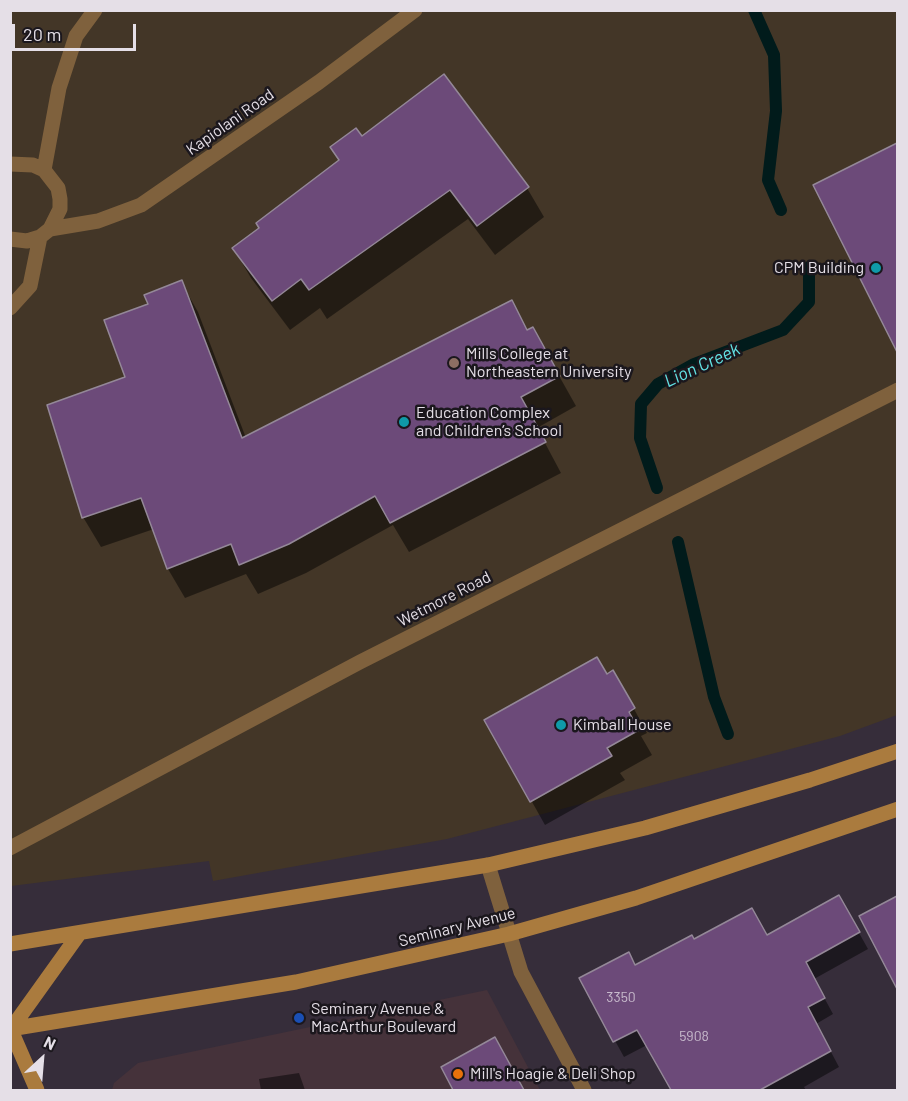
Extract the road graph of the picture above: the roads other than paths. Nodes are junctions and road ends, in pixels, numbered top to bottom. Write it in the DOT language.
graph roads {
  1 [pos="95,10"];
  2 [pos="415,10"];
  3 [pos="10,164"];
  4 [pos="44,170"];
  5 [pos="45,233"];
  6 [pos="10,239"];
  7 [pos="10,308"];
  8 [pos="897,390"];
  9 [pos="897,751"];
  10 [pos="897,809"];
  11 [pos="10,848"];
  12 [pos="488,865"];
  13 [pos="79,934"];
  14 [pos="509,934"];
  15 [pos="10,944"];
  16 [pos="11,1029"];
  17 [pos="37,1090"];
  18 [pos="584,1090"];
  1 -- 4 [label="street"];
  2 -- 5 [label="street, Kapiolani Road"];
  3 -- 4 [label="street"];
  4 -- 5 [label="street"];
  5 -- 6 [label="street, Kapiolani Road"];
  5 -- 7 [label="street"];
  8 -- 11 [label="street, Wetmore Road"];
  9 -- 12 [label="street"];
  10 -- 14 [label="street, Seminary Avenue"];
  12 -- 13 [label="street"];
  12 -- 14 [label="street"];
  13 -- 15 [label="street"];
  13 -- 16 [label="street"];
  14 -- 16 [label="street, Seminary Avenue"];
  14 -- 18 [label="street"];
  16 -- 17 [label="street"];
}
